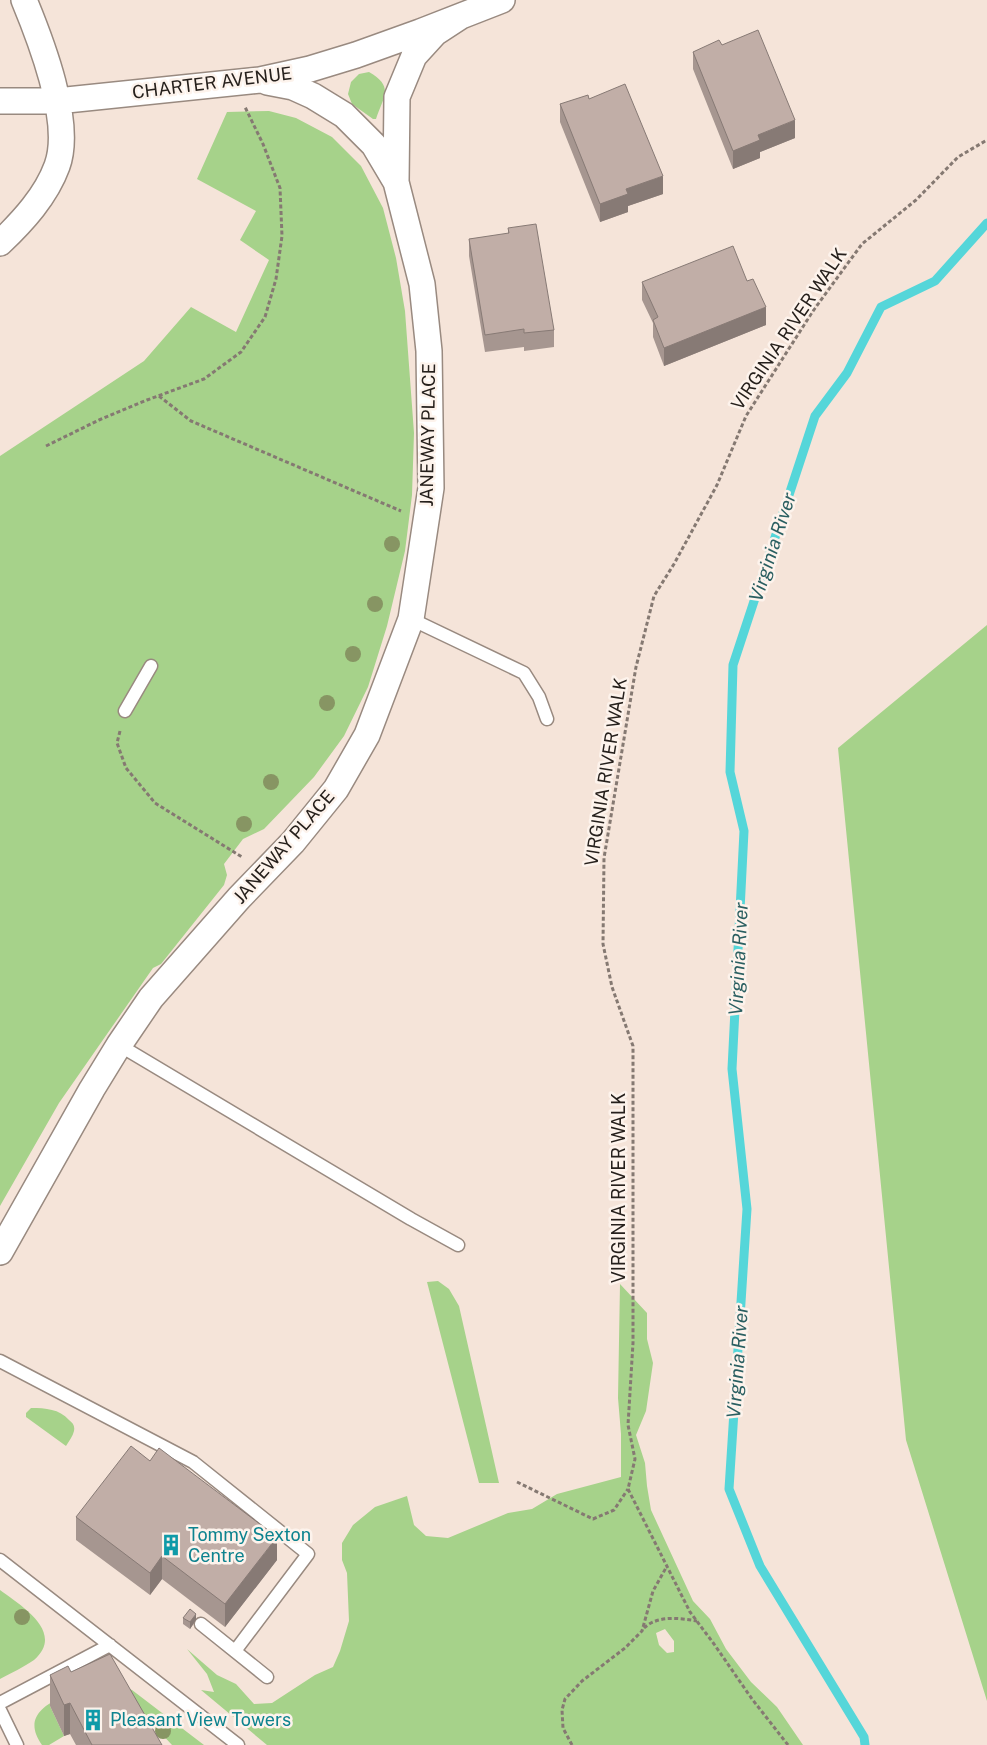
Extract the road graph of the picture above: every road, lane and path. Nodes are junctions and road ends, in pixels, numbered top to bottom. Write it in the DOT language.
graph roads {
  1 [pos="24,0"];
  2 [pos="502,0"];
  3 [pos="457,8"];
  4 [pos="260,80"];
  5 [pos="233,84"];
  6 [pos="0,101"];
  7 [pos="57,101"];
  8 [pos="987,140"];
  9 [pos="396,182"];
  10 [pos="0,243"];
  11 [pos="159,395"];
  12 [pos="46,446"];
  13 [pos="426,522"];
  14 [pos="411,619"];
  15 [pos="151,666"];
  16 [pos="125,711"];
  17 [pos="547,719"];
  18 [pos="264,872"];
  19 [pos="119,1045"];
  20 [pos="458,1244"];
  21 [pos="0,1252"];
  22 [pos="0,1361"];
  23 [pos="517,1482"];
  24 [pos="628,1489"];
  25 [pos="0,1560"];
  26 [pos="667,1565"];
  27 [pos="698,1621"];
  28 [pos="201,1624"];
  29 [pos="642,1631"];
  30 [pos="110,1645"];
  31 [pos="235,1651"];
  32 [pos="267,1677"];
  33 [pos="0,1703"];
  34 [pos="0,1710"];
  35 [pos="17,1745"];
  36 [pos="238,1745"];
  37 [pos="572,1745"];
  38 [pos="788,1745"];
  1 -- 7 [label="street"];
  2 -- 3 [label="street, CHARTER AVENUE"];
  3 -- 4 [label="street, CHARTER AVENUE"];
  3 -- 9 [label="street, JANEWAY PLACE"];
  4 -- 5 [label="street, CHARTER AVENUE"];
  4 -- 9 [label="street, JANEWAY PLACE"];
  5 -- 7 [label="street, CHARTER AVENUE"];
  5 -- 11 [label="path"];
  6 -- 7 [label="street, CHARTER AVENUE"];
  7 -- 10 [label="street"];
  8 -- 24 [label="path, VIRGINIA RIVER WALK"];
  9 -- 13 [label="street, JANEWAY PLACE"];
  11 -- 12 [label="path"];
  11 -- 13 [label="path"];
  13 -- 14 [label="street, JANEWAY PLACE"];
  14 -- 17 [label="lane"];
  14 -- 18 [label="street, JANEWAY PLACE"];
  15 -- 16 [label="lane"];
  16 -- 18 [label="path"];
  18 -- 19 [label="street, JANEWAY PLACE"];
  19 -- 20 [label="lane"];
  19 -- 21 [label="street, JANEWAY PLACE"];
  22 -- 31 [label="lane"];
  23 -- 24 [label="path"];
  24 -- 26 [label="path"];
  25 -- 30 [label="lane"];
  26 -- 27 [label="path"];
  26 -- 29 [label="path"];
  27 -- 29 [label="path"];
  27 -- 38 [label="path"];
  28 -- 31 [label="lane"];
  29 -- 37 [label="path"];
  30 -- 33 [label="lane"];
  30 -- 36 [label="lane"];
  31 -- 32 [label="lane"];
  34 -- 35 [label="lane"];
}
